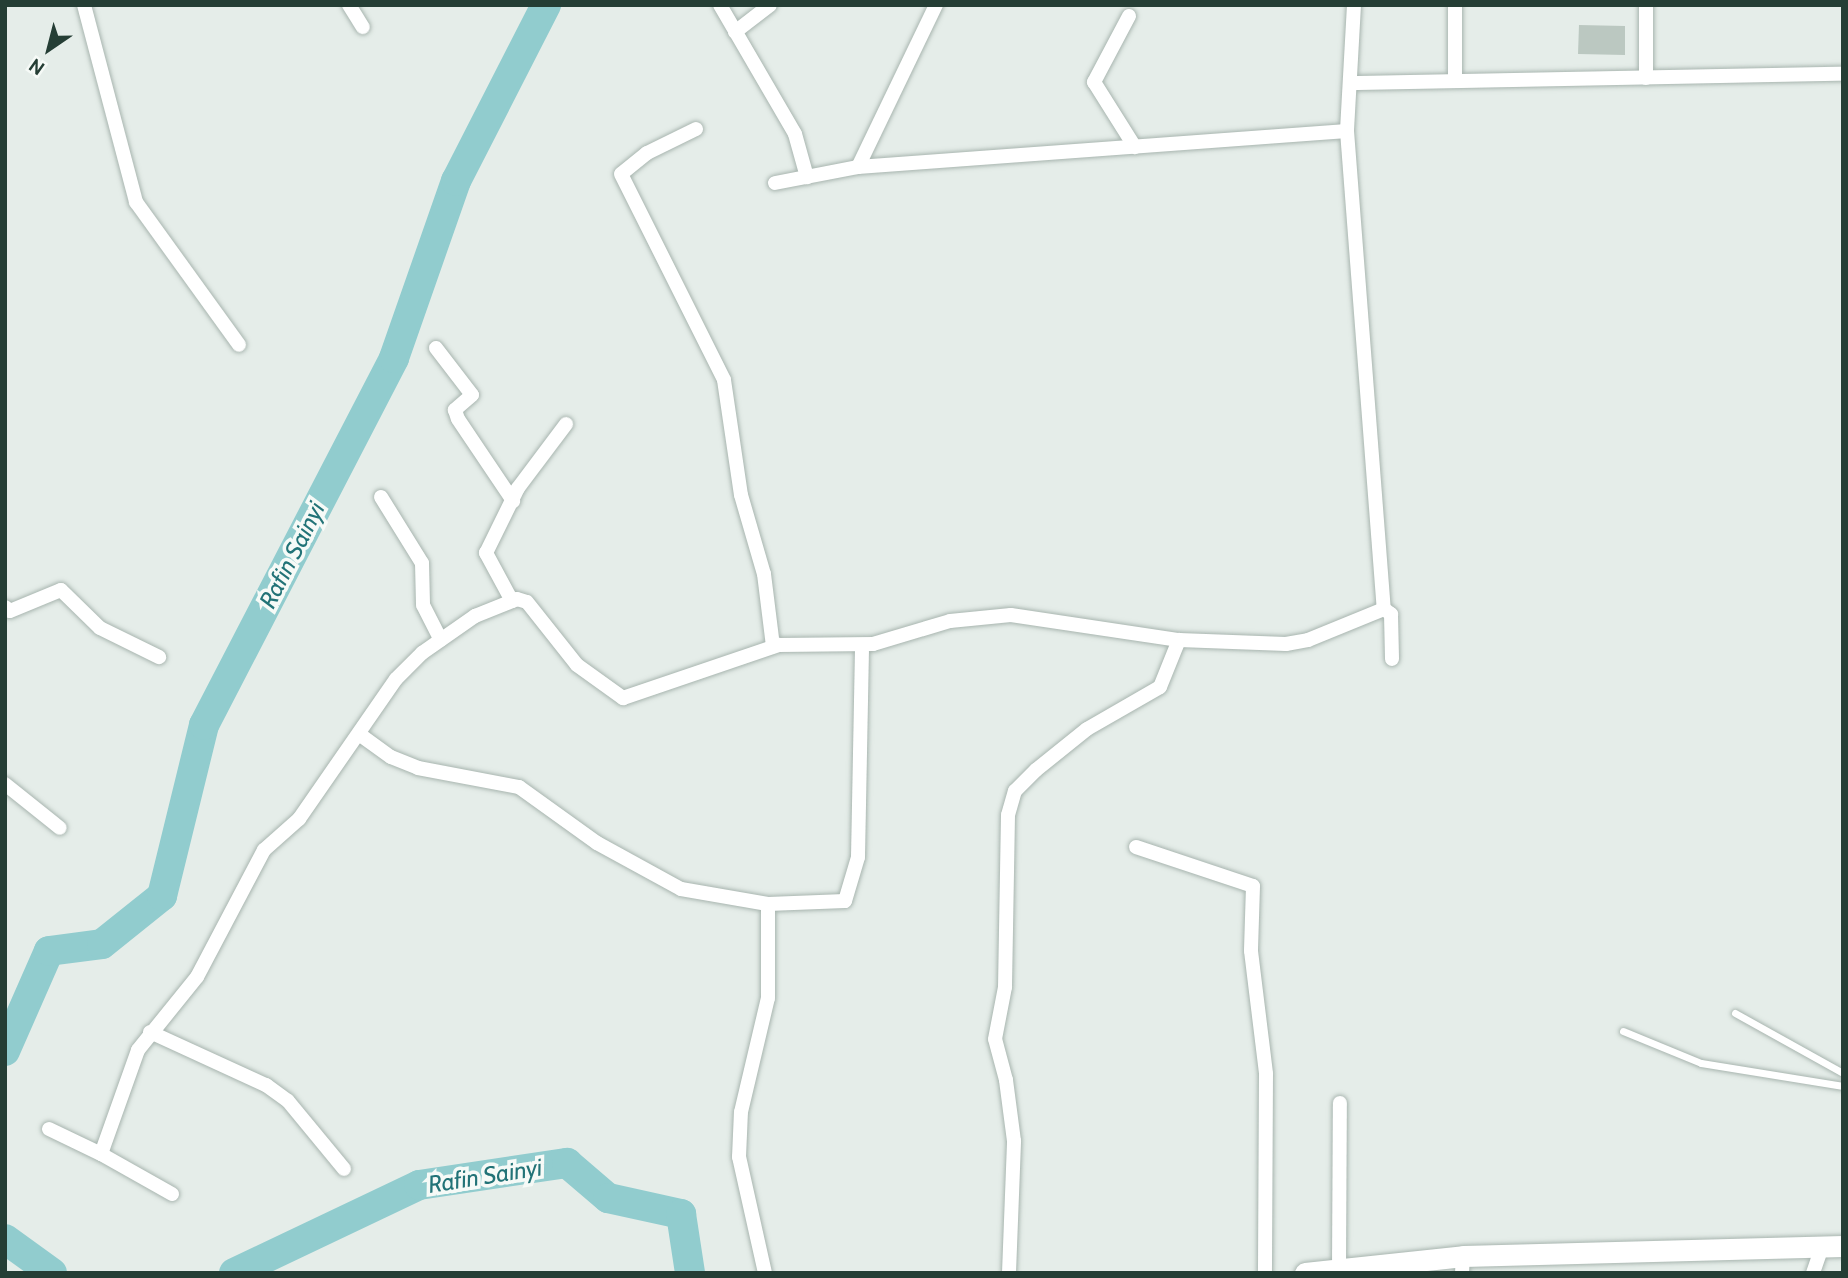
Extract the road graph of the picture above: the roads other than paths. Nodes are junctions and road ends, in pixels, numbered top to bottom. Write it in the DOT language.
graph roads {
  1 [pos="84,5"];
  2 [pos="349,5"];
  3 [pos="720,5"];
  4 [pos="770,5"];
  5 [pos="936,5"];
  6 [pos="1354,5"];
  7 [pos="1455,5"];
  8 [pos="1646,5"];
  9 [pos="1129,16"];
  10 [pos="363,27"];
  11 [pos="735,32"];
  12 [pos="1843,74"];
  13 [pos="1646,78"];
  14 [pos="1455,81"];
  15 [pos="1352,83"];
  16 [pos="696,129"];
  17 [pos="1347,131"];
  18 [pos="1135,147"];
  19 [pos="858,167"];
  20 [pos="807,177"];
  21 [pos="775,183"];
  22 [pos="239,345"];
  23 [pos="436,348"];
  24 [pos="566,424"];
  25 [pos="381,497"];
  26 [pos="513,501"];
  27 [pos="512,601"];
  28 [pos="5,607"];
  29 [pos="1384,610"];
  30 [pos="441,640"];
  31 [pos="1179,640"];
  32 [pos="862,645"];
  33 [pos="773,646"];
  34 [pos="159,657"];
  35 [pos="1392,659"];
  36 [pos="359,734"];
  37 [pos="5,784"];
  38 [pos="60,828"];
  39 [pos="1136,847"];
  40 [pos="768,904"];
  41 [pos="1735,1013"];
  42 [pos="1623,1031"];
  43 [pos="150,1032"];
  44 [pos="1843,1073"];
  45 [pos="1843,1086"];
  46 [pos="1340,1103"];
  47 [pos="49,1129"];
  48 [pos="101,1154"];
  49 [pos="344,1169"];
  50 [pos="172,1194"];
  51 [pos="1832,1247"];
  52 [pos="1462,1265"];
  53 [pos="1412,1266"];
  54 [pos="1339,1268"];
  55 [pos="765,1273"];
  56 [pos="1009,1273"];
  57 [pos="1265,1273"];
  58 [pos="1305,1273"];
  59 [pos="1813,1273"];
  1 -- 22 [label="street"];
  2 -- 10 [label="street"];
  3 -- 11 [label="street"];
  4 -- 11 [label="street"];
  5 -- 19 [label="street"];
  6 -- 15 [label="street"];
  7 -- 14 [label="street"];
  8 -- 13 [label="street"];
  9 -- 18 [label="street"];
  11 -- 20 [label="street"];
  12 -- 13 [label="street"];
  13 -- 14 [label="street"];
  14 -- 15 [label="street"];
  15 -- 17 [label="street"];
  16 -- 33 [label="street"];
  17 -- 18 [label="street"];
  17 -- 29 [label="street"];
  18 -- 19 [label="street"];
  19 -- 20 [label="street"];
  20 -- 21 [label="street"];
  23 -- 26 [label="street"];
  24 -- 26 [label="street"];
  25 -- 30 [label="street"];
  26 -- 27 [label="street"];
  27 -- 30 [label="street"];
  27 -- 33 [label="street"];
  28 -- 34 [label="street"];
  29 -- 31 [label="street"];
  29 -- 35 [label="street"];
  30 -- 36 [label="street"];
  31 -- 32 [label="street"];
  31 -- 56 [label="street"];
  32 -- 33 [label="street"];
  32 -- 40 [label="street"];
  36 -- 40 [label="street"];
  36 -- 43 [label="street"];
  37 -- 38 [label="street"];
  39 -- 57 [label="street"];
  40 -- 55 [label="street"];
  41 -- 44 [label="lane"];
  42 -- 45 [label="lane"];
  43 -- 48 [label="street"];
  43 -- 49 [label="street"];
  46 -- 54 [label="street"];
  47 -- 48 [label="street"];
  48 -- 50 [label="street"];
  51 -- 52 [label="street"];
  51 -- 59 [label="street"];
  52 -- 53 [label="street"];
  53 -- 54 [label="street"];
  54 -- 58 [label="street"];
}
